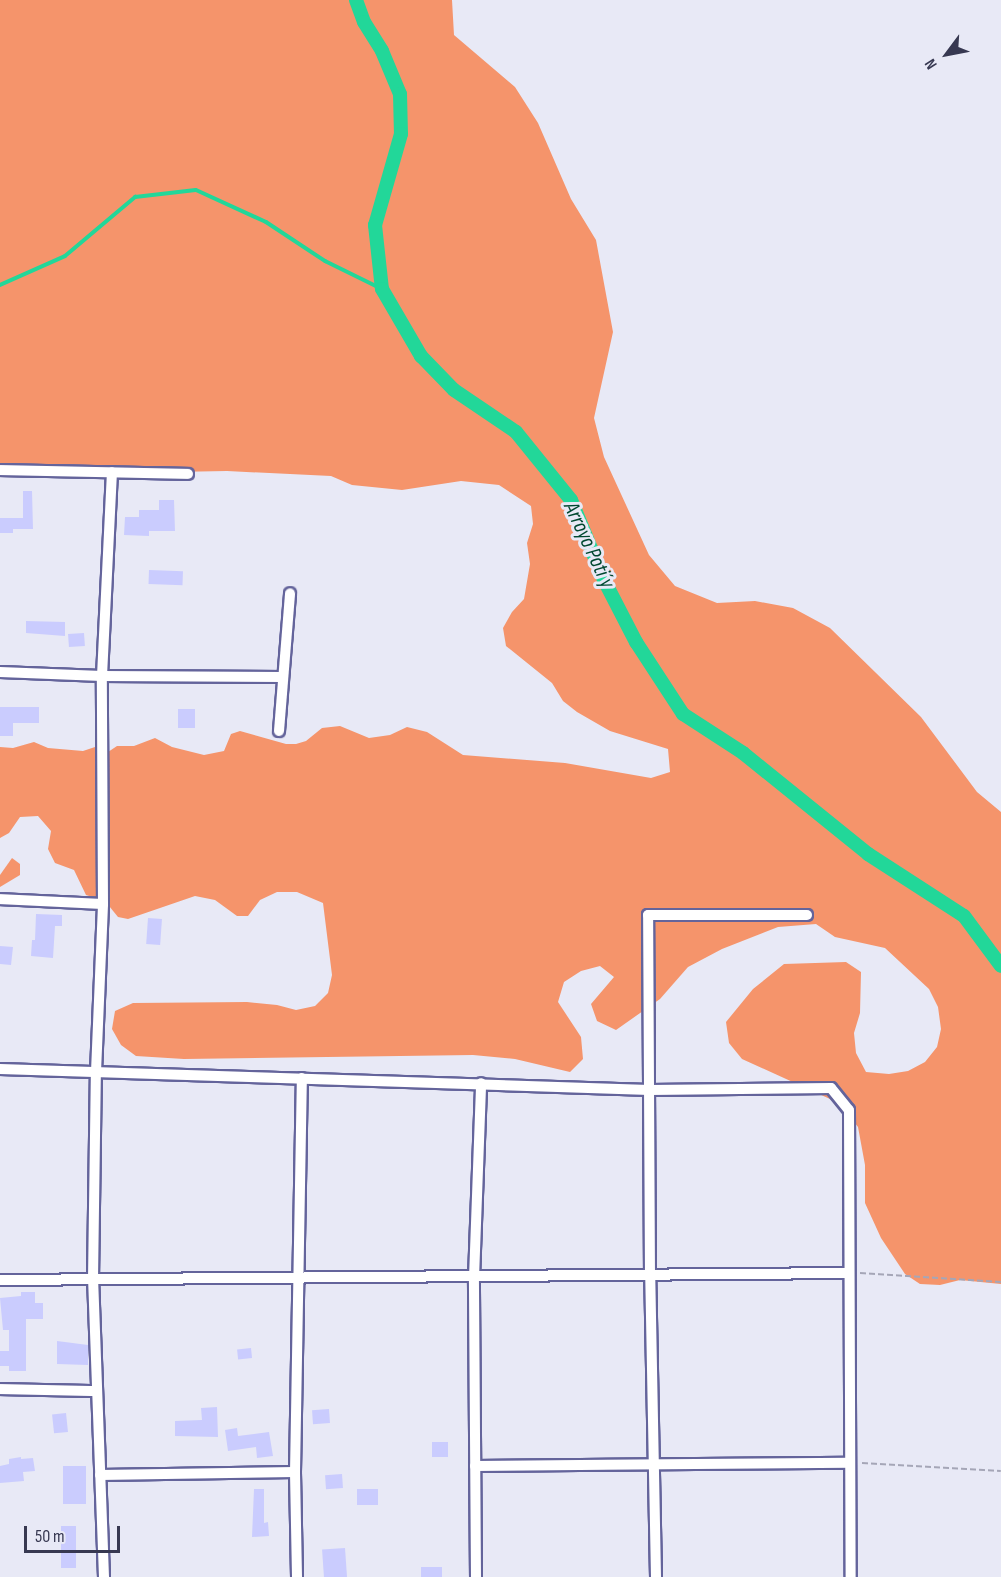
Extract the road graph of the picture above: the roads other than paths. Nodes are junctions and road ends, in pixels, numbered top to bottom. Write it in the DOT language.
graph roads {
  1 [pos="0,470"];
  2 [pos="112,472"];
  3 [pos="188,474"];
  4 [pos="290,593"];
  5 [pos="0,672"];
  6 [pos="102,676"];
  7 [pos="283,677"];
  8 [pos="279,731"];
  9 [pos="0,899"];
  10 [pos="103,904"];
  11 [pos="807,915"];
  12 [pos="0,1069"];
  13 [pos="96,1072"];
  14 [pos="302,1078"];
  15 [pos="481,1083"];
  16 [pos="650,1090"];
  17 [pos="849,1273"];
  18 [pos="650,1276"];
  19 [pos="474,1278"];
  20 [pos="298,1279"];
  21 [pos="0,1280"];
  22 [pos="93,1280"];
  23 [pos="0,1389"];
  24 [pos="97,1391"];
  25 [pos="850,1462"];
  26 [pos="654,1465"];
  27 [pos="475,1466"];
  28 [pos="295,1472"];
  29 [pos="100,1475"];
  30 [pos="104,1577"];
  31 [pos="297,1577"];
  32 [pos="476,1577"];
  33 [pos="656,1577"];
  34 [pos="851,1577"];
  1 -- 2 [label="street"];
  2 -- 3 [label="street"];
  2 -- 6 [label="street"];
  4 -- 7 [label="street"];
  5 -- 6 [label="street"];
  6 -- 7 [label="street"];
  6 -- 10 [label="street"];
  7 -- 8 [label="street"];
  9 -- 10 [label="street"];
  10 -- 13 [label="street"];
  11 -- 16 [label="street"];
  12 -- 13 [label="street"];
  13 -- 14 [label="street"];
  13 -- 22 [label="street"];
  14 -- 15 [label="street"];
  14 -- 20 [label="street"];
  15 -- 16 [label="street"];
  15 -- 19 [label="street"];
  16 -- 17 [label="street"];
  16 -- 18 [label="street"];
  17 -- 18 [label="street"];
  17 -- 25 [label="street"];
  18 -- 19 [label="street"];
  18 -- 26 [label="street"];
  19 -- 20 [label="street"];
  19 -- 27 [label="street"];
  20 -- 22 [label="street"];
  20 -- 28 [label="street"];
  21 -- 22 [label="street"];
  22 -- 24 [label="street"];
  23 -- 24 [label="street"];
  24 -- 29 [label="street"];
  25 -- 26 [label="street"];
  25 -- 34 [label="street"];
  26 -- 27 [label="street"];
  26 -- 33 [label="street"];
  27 -- 32 [label="street"];
  28 -- 29 [label="street"];
  28 -- 31 [label="street"];
  29 -- 30 [label="street"];
}
